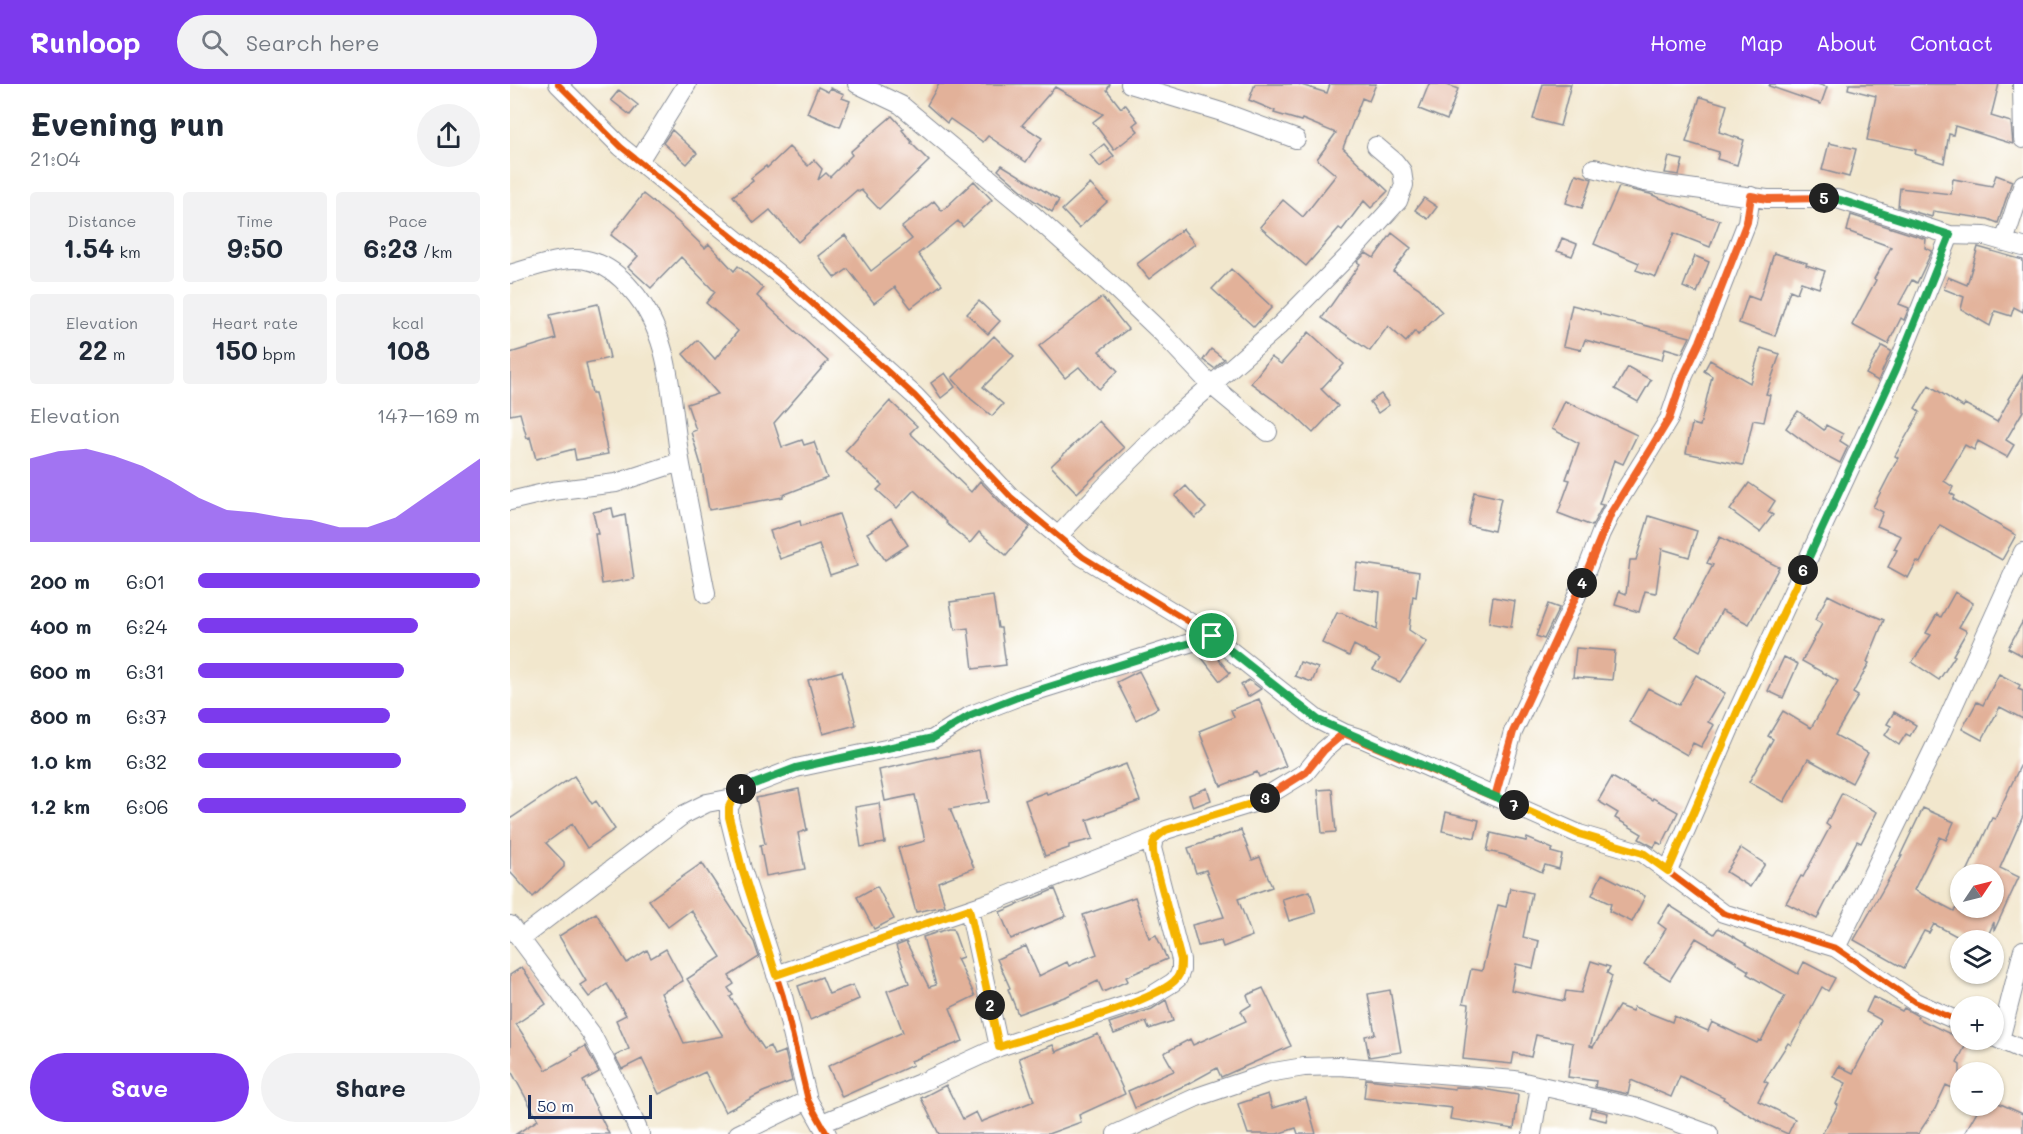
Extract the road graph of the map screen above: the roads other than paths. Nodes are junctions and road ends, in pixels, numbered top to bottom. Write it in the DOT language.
graph roads {
  1 [pos="558,84"];
  2 [pos="687,84"];
  3 [pos="857,84"];
  4 [pos="1130,84"];
  5 [pos="2022,84"];
  6 [pos="1296,139"];
  7 [pos="2023,139"];
  8 [pos="1376,146"];
  9 [pos="639,161"];
  10 [pos="1594,168"];
  11 [pos="2023,184"];
  12 [pos="1751,196"];
  13 [pos="1950,235"];
  14 [pos="2004,242"];
  15 [pos="2023,247"];
  16 [pos="510,274"];
  17 [pos="1210,384"];
  18 [pos="1268,432"];
  19 [pos="681,462"];
  20 [pos="510,501"];
  21 [pos="1058,536"];
  22 [pos="2023,552"];
  23 [pos="706,594"];
  24 [pos="1212,636"];
  25 [pos="1344,733"];
  26 [pos="1495,797"];
  27 [pos="733,798"];
  28 [pos="1154,838"];
  29 [pos="1668,871"];
  30 [pos="969,909"];
  31 [pos="515,932"];
  32 [pos="1836,948"];
  33 [pos="2023,950"];
  34 [pos="776,975"];
  35 [pos="2004,1015"];
  36 [pos="1950,1018"];
  37 [pos="2004,1042"];
  38 [pos="999,1047"];
  39 [pos="2023,1050"];
  40 [pos="1540,1086"];
  41 [pos="808,1100"];
  42 [pos="825,1129"];
  43 [pos="640,1134"];
  44 [pos="738,1134"];
  45 [pos="1116,1134"];
  46 [pos="1532,1134"];
  47 [pos="1709,1134"];
  1 -- 9 [label="street"];
  2 -- 9 [label="street"];
  3 -- 17 [label="street"];
  4 -- 6 [label="street"];
  5 -- 7 [label="street"];
  8 -- 17 [label="street"];
  9 -- 21 [label="street"];
  10 -- 12 [label="street"];
  11 -- 14 [label="street"];
  12 -- 13 [label="street"];
  12 -- 26 [label="street"];
  13 -- 14 [label="street"];
  13 -- 29 [label="street"];
  14 -- 15 [label="street"];
  16 -- 19 [label="street"];
  17 -- 18 [label="street"];
  17 -- 21 [label="street"];
  19 -- 20 [label="street"];
  19 -- 23 [label="street"];
  21 -- 24 [label="street"];
  22 -- 32 [label="street"];
  24 -- 25 [label="street"];
  24 -- 27 [label="street"];
  25 -- 26 [label="street"];
  25 -- 28 [label="street"];
  26 -- 29 [label="street"];
  27 -- 31 [label="street"];
  27 -- 34 [label="street"];
  28 -- 30 [label="street"];
  28 -- 38 [label="street"];
  29 -- 32 [label="street"];
  30 -- 34 [label="street"];
  30 -- 38 [label="street"];
  31 -- 43 [label="street"];
  32 -- 36 [label="street"];
  33 -- 35 [label="street"];
  34 -- 41 [label="street"];
  37 -- 39 [label="street"];
  38 -- 42 [label="street"];
  40 -- 45 [label="street"];
  40 -- 46 [label="street"];
  40 -- 47 [label="street"];
  41 -- 42 [label="street"];
  41 -- 44 [label="street"];
}
